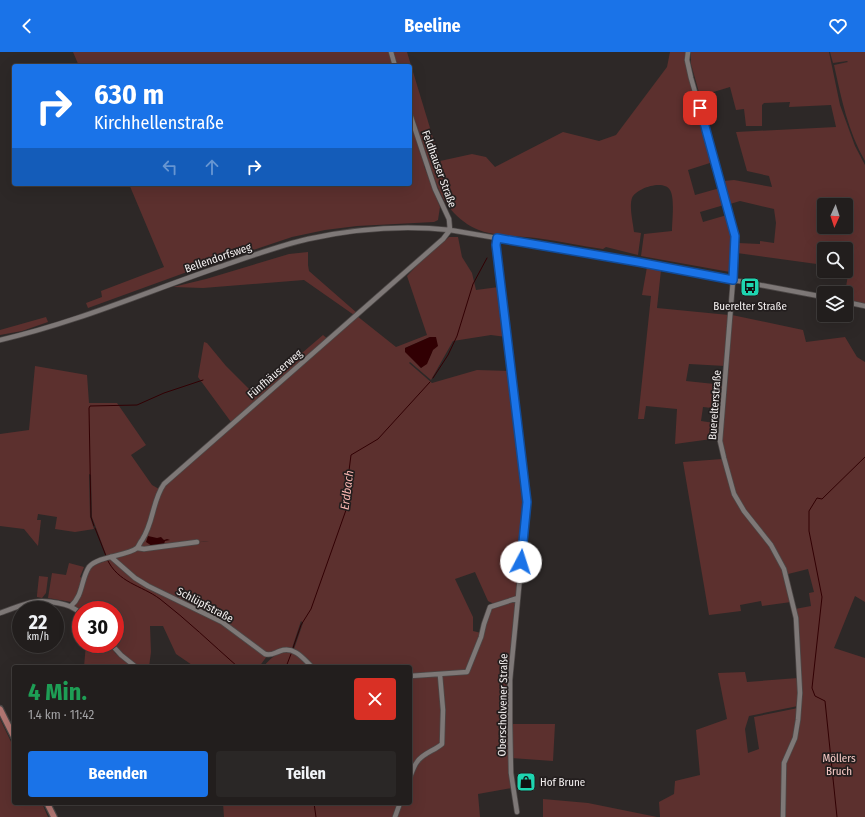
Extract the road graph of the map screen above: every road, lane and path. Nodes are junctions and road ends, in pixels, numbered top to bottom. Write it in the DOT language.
graph roads {
  1 [pos="391,52"];
  2 [pos="688,52"];
  3 [pos="394,64"];
  4 [pos="412,120"];
  5 [pos="450,230"];
  6 [pos="497,238"];
  7 [pos="733,280"];
  8 [pos="817,297"];
  9 [pos="853,303"];
  10 [pos="865,306"];
  11 [pos="0,340"];
  12 [pos="198,542"];
  13 [pos="137,548"];
  14 [pos="109,557"];
  15 [pos="518,598"];
  16 [pos="71,606"];
  17 [pos="0,612"];
  18 [pos="119,653"];
  19 [pos="134,665"];
  20 [pos="310,665"];
  21 [pos="440,675"];
  22 [pos="412,676"];
  23 [pos="0,709"];
  24 [pos="12,733"];
  25 [pos="412,772"];
  26 [pos="48,805"];
  27 [pos="399,805"];
  28 [pos="518,812"];
  29 [pos="54,817"];
  30 [pos="395,817"];
  31 [pos="783,817"];
  1 -- 3 [label="street"];
  2 -- 7 [label="street, Buerelterstraße"];
  4 -- 5 [label="street, Feldhauser Straße"];
  5 -- 6 [label="street, Bellendorfsweg"];
  5 -- 11 [label="street, Bellendorfsweg"];
  5 -- 13 [label="street, Fünfhäuserweg"];
  6 -- 7 [label="street, Bellendorfsweg"];
  6 -- 15 [label="street, Oberscholvener Straße"];
  7 -- 8 [label="street, Bellendorfsweg"];
  7 -- 31 [label="street, Buerelterstraße"];
  9 -- 10 [label="street"];
  12 -- 13 [label="street"];
  13 -- 14 [label="street"];
  14 -- 16 [label="street"];
  14 -- 20 [label="street, Schlüpfstraße"];
  15 -- 21 [label="street"];
  15 -- 28 [label="street, Oberscholvener Straße"];
  16 -- 17 [label="street"];
  18 -- 19 [label="street"];
  21 -- 22 [label="street"];
  21 -- 25 [label="street"];
  23 -- 24 [label="main road"];
  26 -- 29 [label="main road"];
  27 -- 30 [label="street"];
}
